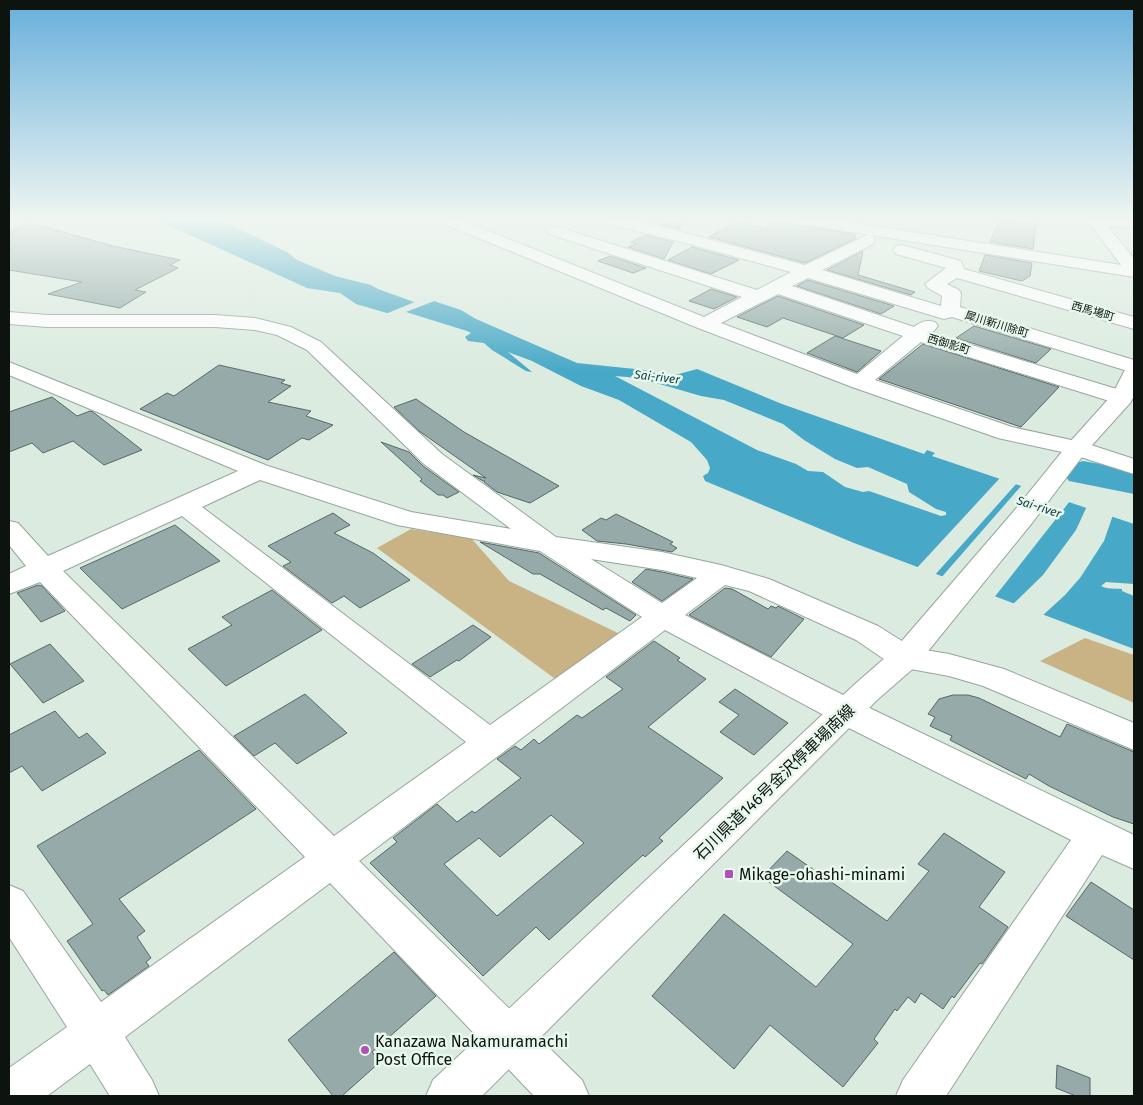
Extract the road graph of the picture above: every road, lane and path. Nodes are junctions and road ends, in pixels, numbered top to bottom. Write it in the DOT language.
graph roads {
  1 [pos="571,270"];
  2 [pos="675,270"];
  3 [pos="797,270"];
  4 [pos="809,270"];
  5 [pos="806,272"];
  6 [pos="955,272"];
  7 [pos="776,287"];
  8 [pos="757,296"];
  9 [pos="947,311"];
  10 [pos="9,318"];
  11 [pos="1134,323"];
  12 [pos="705,324"];
  13 [pos="918,335"];
  14 [pos="1134,367"];
  15 [pos="1134,373"];
  16 [pos="16,376"];
  17 [pos="860,382"];
  18 [pos="1122,398"];
  19 [pos="1074,452"];
  20 [pos="1134,467"];
  21 [pos="259,471"];
  22 [pos="184,505"];
  23 [pos="9,529"];
  24 [pos="548,544"];
  25 [pos="44,568"];
  26 [pos="721,574"];
  27 [pos="9,585"];
  28 [pos="662,616"];
  29 [pos="914,648"];
  30 [pos="847,712"];
  31 [pos="1134,737"];
  32 [pos="490,743"];
  33 [pos="1096,834"];
  34 [pos="1134,852"];
  35 [pos="332,859"];
  36 [pos="9,903"];
  37 [pos="96,1032"];
  38 [pos="509,1039"];
  39 [pos="9,1096"];
  40 [pos="136,1096"];
  41 [pos="449,1096"];
  42 [pos="566,1096"];
  43 [pos="919,1096"];
  1 -- 12 [label="street"];
  2 -- 8 [label="street"];
  3 -- 5 [label="street, 犀川新川除町"];
  4 -- 5 [label="street"];
  5 -- 7 [label="street"];
  5 -- 9 [label="street, 犀川新川除町"];
  6 -- 9 [label="street"];
  6 -- 11 [label="street, 西馬場町"];
  7 -- 8 [label="street"];
  7 -- 13 [label="street, 西御影町"];
  8 -- 12 [label="street"];
  9 -- 13 [label="street"];
  9 -- 14 [label="street, 犀川新川除町"];
  10 -- 24 [label="street"];
  12 -- 17 [label="street"];
  13 -- 17 [label="street"];
  13 -- 18 [label="street, 西御影町"];
  15 -- 18 [label="street, 石川県道146号金沢停車場南線"];
  16 -- 21 [label="street"];
  17 -- 19 [label="street"];
  18 -- 19 [label="street, 石川県道146号金沢停車場南線"];
  19 -- 20 [label="street"];
  19 -- 29 [label="street, 石川県道146号金沢停車場南線"];
  21 -- 22 [label="street"];
  21 -- 24 [label="street"];
  22 -- 25 [label="street"];
  22 -- 32 [label="street"];
  23 -- 25 [label="street"];
  24 -- 26 [label="street"];
  24 -- 28 [label="street"];
  25 -- 27 [label="street"];
  25 -- 35 [label="street"];
  26 -- 28 [label="street"];
  26 -- 29 [label="street"];
  28 -- 30 [label="street"];
  28 -- 32 [label="street"];
  29 -- 30 [label="street, 石川県道146号金沢停車場南線"];
  29 -- 31 [label="street"];
  30 -- 33 [label="street"];
  30 -- 38 [label="street, 石川県道146号金沢停車場南線"];
  32 -- 35 [label="street"];
  33 -- 34 [label="street"];
  33 -- 43 [label="street"];
  35 -- 37 [label="street"];
  35 -- 38 [label="street"];
  36 -- 37 [label="street"];
  37 -- 39 [label="street"];
  37 -- 40 [label="street"];
  38 -- 41 [label="street, 石川県道146号金沢停車場南線"];
  38 -- 42 [label="street"];
}
